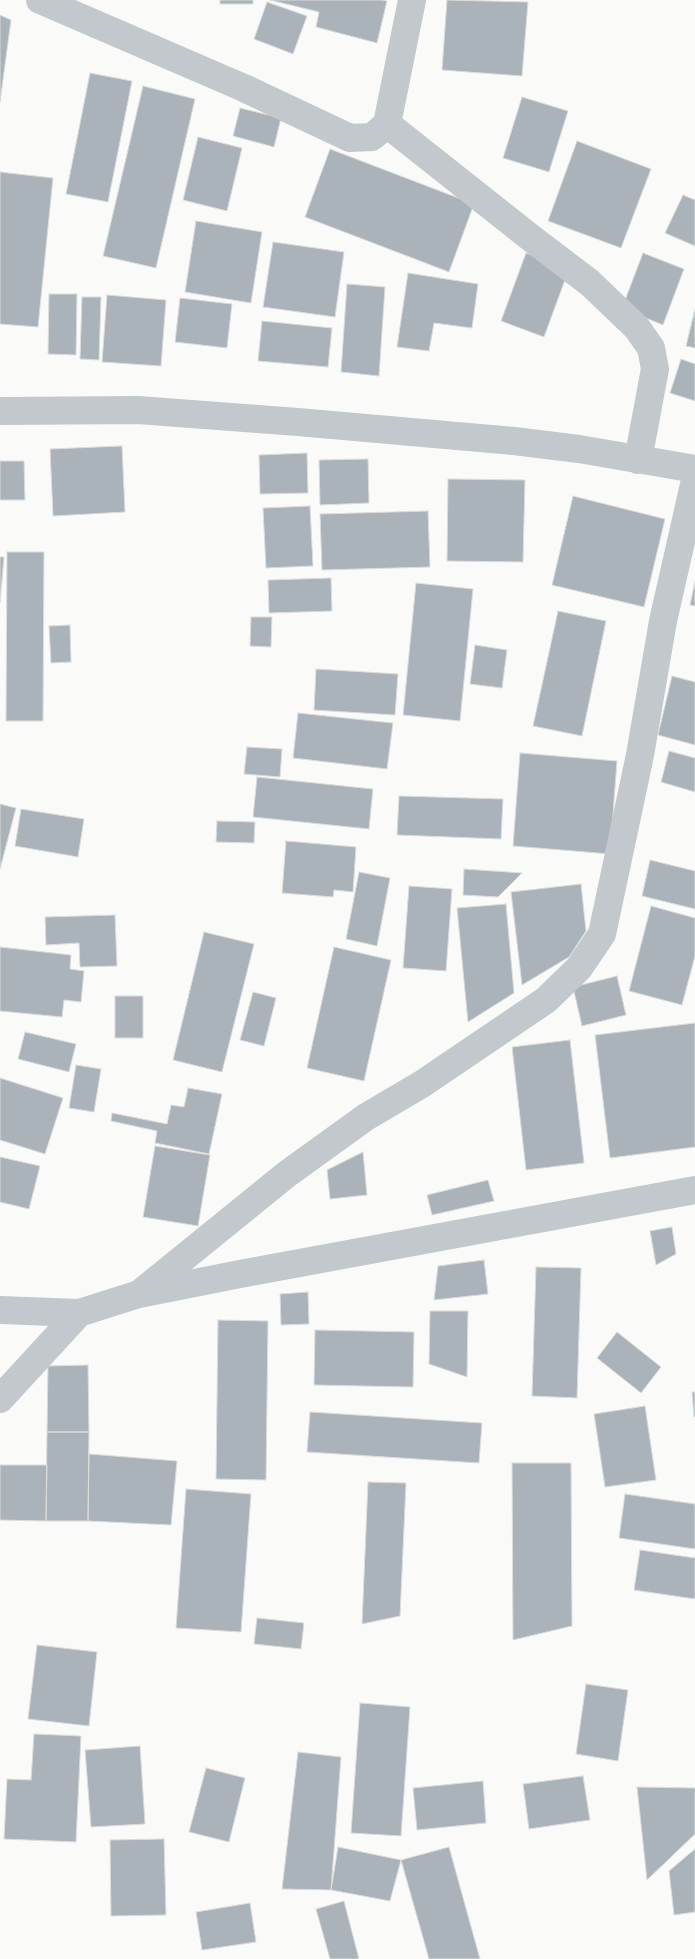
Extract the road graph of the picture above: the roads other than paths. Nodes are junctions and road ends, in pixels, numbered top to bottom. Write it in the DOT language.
graph roads {
  1 [pos="40,0"];
  2 [pos="412,0"];
  3 [pos="386,124"];
  4 [pos="0,411"];
  5 [pos="638,460"];
  6 [pos="695,469"];
  7 [pos="695,480"];
  8 [pos="695,1190"];
  9 [pos="139,1294"];
  10 [pos="0,1310"];
  11 [pos="79,1313"];
  12 [pos="0,1399"];
  1 -- 3 [label="street"];
  2 -- 3 [label="street"];
  3 -- 5 [label="street"];
  4 -- 5 [label="street"];
  5 -- 6 [label="street"];
  7 -- 9 [label="street"];
  8 -- 9 [label="street"];
  9 -- 11 [label="street"];
  10 -- 11 [label="street"];
  11 -- 12 [label="street"];
}
